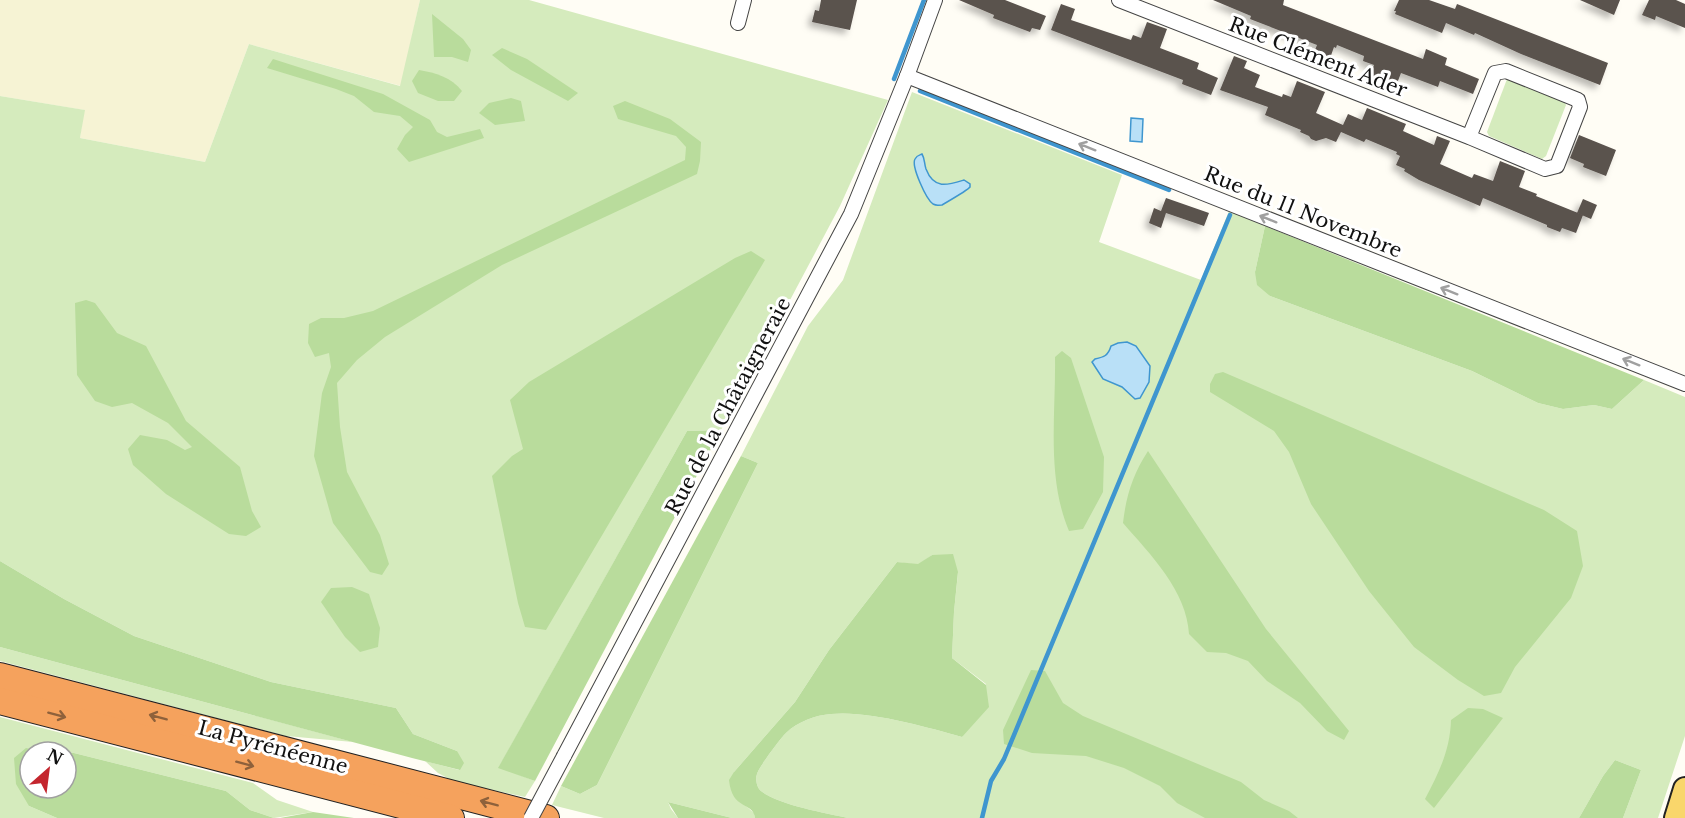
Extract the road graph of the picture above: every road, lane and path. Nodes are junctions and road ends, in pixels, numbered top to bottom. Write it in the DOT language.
graph roads {
  1 [pos="744,0"];
  2 [pos="935,0"];
  3 [pos="1119,0"];
  4 [pos="738,23"];
  5 [pos="907,76"];
  6 [pos="1469,137"];
  7 [pos="1685,384"];
  8 [pos="0,676"];
  9 [pos="0,700"];
  10 [pos="1685,789"];
  11 [pos="452,818"];
  12 [pos="531,818"];
  13 [pos="546,818"];
  14 [pos="1676,818"];
  1 -- 4 [label="street"];
  2 -- 5 [label="street, Rue de la Châtaigneraie"];
  3 -- 6 [label="street, Rue Clément Ader"];
  7 -- 5 [label="street, Rue du 11 Novembre, one-way"];
  5 -- 12 [label="street, Rue de la Châtaigneraie, bridge"];
  6 -- 6 [label="street, Rue Clément Ader"];
  13 -- 8 [label="highway, La Pyrénéenne, one-way"];
  9 -- 11 [label="highway, La Pyrénéenne, one-way"];
  10 -- 14 [label="main road"];
}
